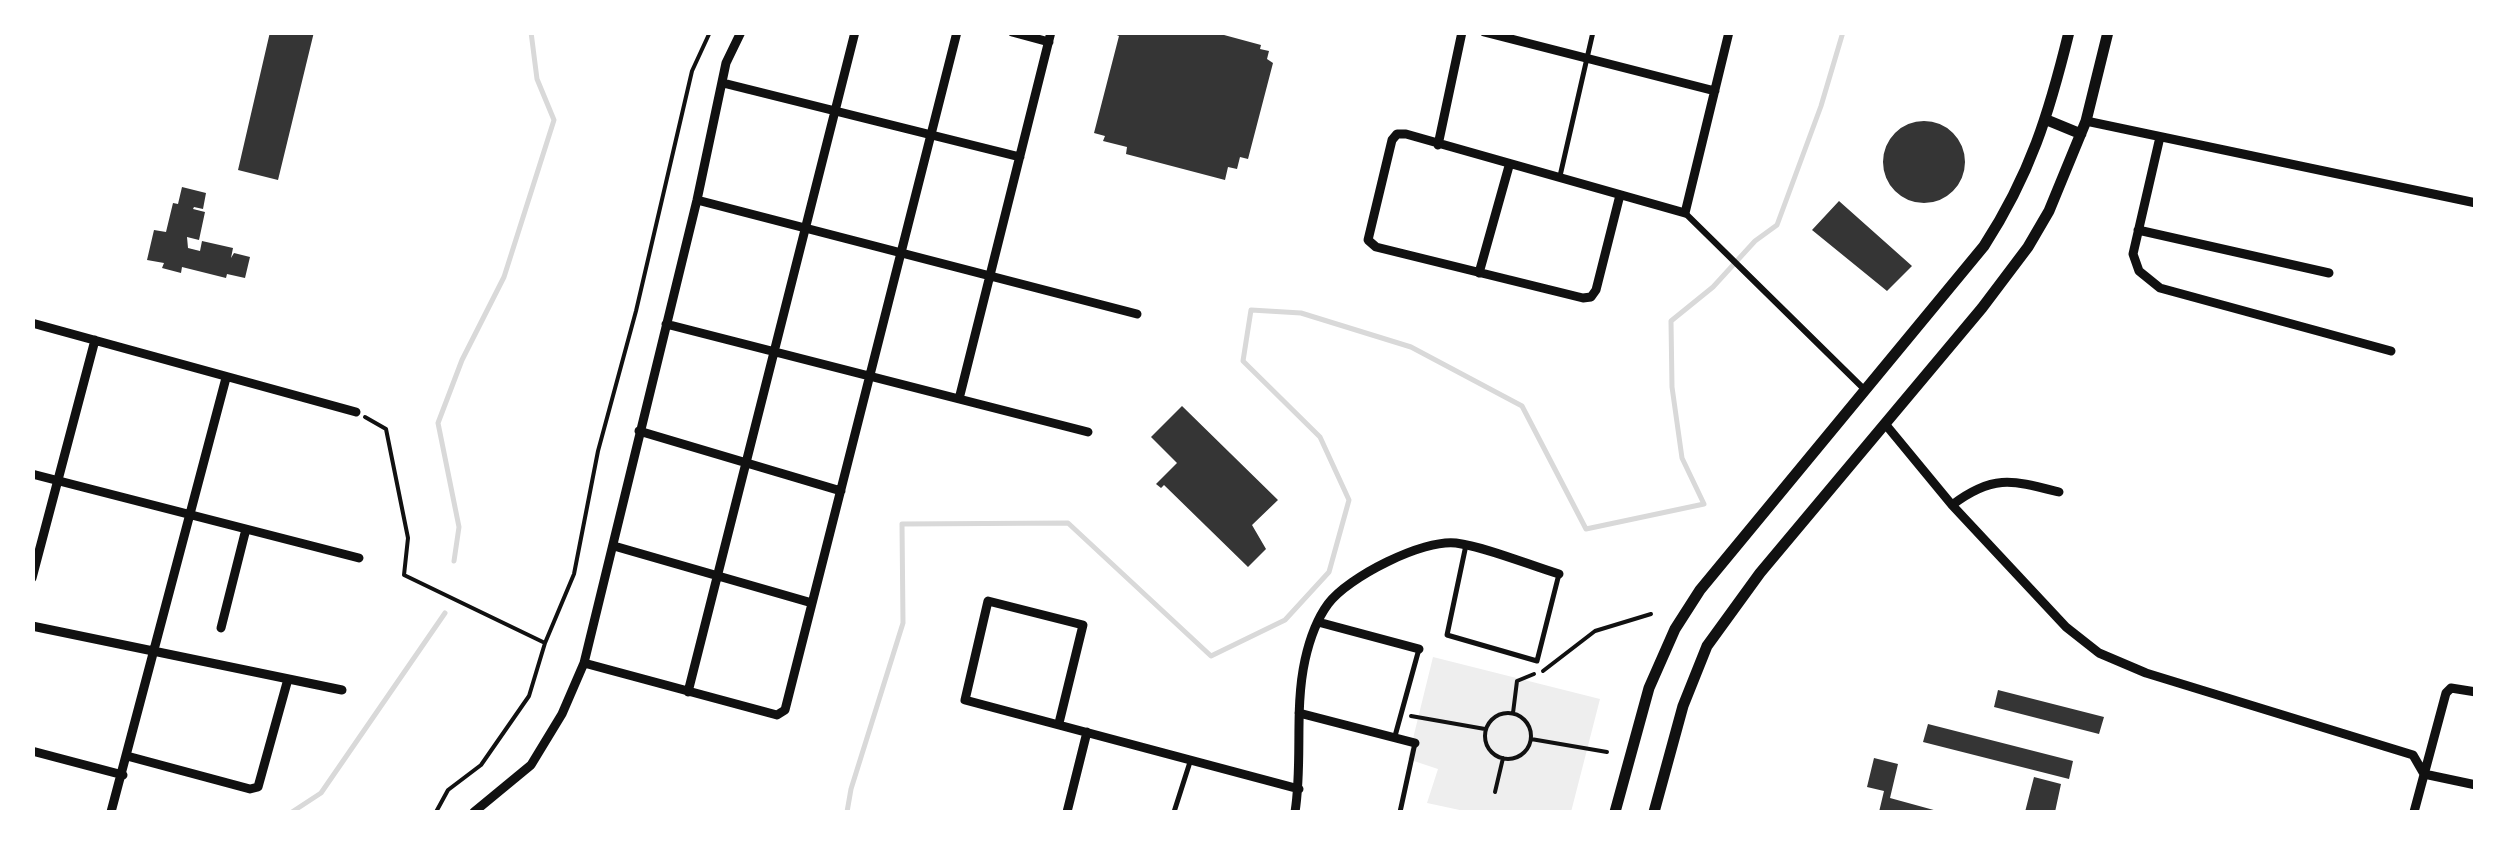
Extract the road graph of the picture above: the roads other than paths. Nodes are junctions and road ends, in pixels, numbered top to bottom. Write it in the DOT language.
graph roads {
  1 [pos="741,32"];
  2 [pos="855,32"];
  3 [pos="957,32"];
  4 [pos="1012,32"];
  5 [pos="1462,32"];
  6 [pos="1484,32"];
  7 [pos="1593,32"];
  8 [pos="1729,32"];
  9 [pos="2069,32"];
  10 [pos="2108,32"];
  11 [pos="1050,37"];
  12 [pos="1587,58"];
  13 [pos="723,82"];
  14 [pos="1715,91"];
  15 [pos="835,111"];
  16 [pos="2047,120"];
  17 [pos="2084,128"];
  18 [pos="931,135"];
  19 [pos="2160,137"];
  20 [pos="1438,145"];
  21 [pos="1020,157"];
  22 [pos="1509,166"];
  23 [pos="1560,179"];
  24 [pos="1620,195"];
  25 [pos="697,200"];
  26 [pos="2476,203"];
  27 [pos="1685,213"];
  28 [pos="806,228"];
  29 [pos="2138,230"];
  30 [pos="901,253"];
  31 [pos="1480,272"];
  32 [pos="2329,273"];
  33 [pos="990,276"];
  34 [pos="1137,314"];
  35 [pos="32,323"];
  36 [pos="666,324"];
  37 [pos="96,340"];
  38 [pos="2392,351"];
  39 [pos="774,352"];
  40 [pos="870,376"];
  41 [pos="226,378"];
  42 [pos="1866,392"];
  43 [pos="960,399"];
  44 [pos="356,412"];
  45 [pos="1886,425"];
  46 [pos="639,431"];
  47 [pos="1088,432"];
  48 [pos="746,463"];
  49 [pos="32,474"];
  50 [pos="58,481"];
  51 [pos="841,491"];
  52 [pos="2058,492"];
  53 [pos="1952,504"];
  54 [pos="190,514"];
  55 [pos="246,529"];
  56 [pos="614,546"];
  57 [pos="1466,546"];
  58 [pos="359,558"];
  59 [pos="1559,574"];
  60 [pos="718,576"];
  61 [pos="32,578"];
  62 [pos="812,603"];
  63 [pos="1318,622"];
  64 [pos="32,626"];
  65 [pos="221,628"];
  66 [pos="1419,649"];
  67 [pos="154,652"];
  68 [pos="584,663"];
  69 [pos="288,679"];
  70 [pos="342,690"];
  71 [pos="688,692"];
  72 [pos="2476,692"];
  73 [pos="1298,712"];
  74 [pos="1058,723"];
  75 [pos="1087,732"];
  76 [pos="1395,736"];
  77 [pos="1415,742"];
  78 [pos="32,751"];
  79 [pos="127,756"];
  80 [pos="1191,760"];
  81 [pos="122,774"];
  82 [pos="2424,774"];
  83 [pos="2476,784"];
  84 [pos="1298,789"];
  85 [pos="111,812"];
  86 [pos="474,812"];
  87 [pos="1068,812"];
  88 [pos="1174,812"];
  89 [pos="1295,812"];
  90 [pos="1400,812"];
  91 [pos="1615,812"];
  92 [pos="1654,812"];
  93 [pos="2414,812"];
  1 -- 13 [label="street"];
  2 -- 15 [label="street"];
  3 -- 18 [label="street"];
  4 -- 11 [label="street"];
  5 -- 20 [label="street"];
  6 -- 12 [label="street"];
  7 -- 12 [label="lane"];
  8 -- 14 [label="street"];
  9 -- 16 [label="street"];
  10 -- 17 [label="street"];
  11 -- 21 [label="street"];
  12 -- 14 [label="street"];
  12 -- 23 [label="lane"];
  13 -- 15 [label="street"];
  13 -- 25 [label="street"];
  14 -- 27 [label="street"];
  15 -- 18 [label="street"];
  15 -- 28 [label="street"];
  16 -- 17 [label="street"];
  16 -- 42 [label="street"];
  17 -- 19 [label="street"];
  17 -- 45 [label="street"];
  18 -- 21 [label="street"];
  18 -- 30 [label="street"];
  19 -- 26 [label="street"];
  19 -- 29 [label="street"];
  20 -- 22 [label="street"];
  20 -- 31 [label="street"];
  21 -- 33 [label="street"];
  22 -- 23 [label="street"];
  22 -- 31 [label="street"];
  23 -- 24 [label="street"];
  24 -- 27 [label="street"];
  24 -- 31 [label="street"];
  25 -- 28 [label="street"];
  25 -- 36 [label="street"];
  27 -- 42 [label="street"];
  28 -- 30 [label="street"];
  28 -- 39 [label="street"];
  29 -- 32 [label="street"];
  29 -- 38 [label="street"];
  30 -- 33 [label="street"];
  30 -- 40 [label="street"];
  33 -- 34 [label="street"];
  33 -- 43 [label="street"];
  35 -- 37 [label="street"];
  36 -- 39 [label="street"];
  36 -- 46 [label="street"];
  37 -- 41 [label="street"];
  37 -- 50 [label="street"];
  39 -- 40 [label="street"];
  39 -- 48 [label="street"];
  40 -- 43 [label="street"];
  40 -- 51 [label="street"];
  41 -- 44 [label="street"];
  41 -- 54 [label="street"];
  42 -- 91 [label="street"];
  43 -- 47 [label="street"];
  45 -- 53 [label="street"];
  45 -- 92 [label="street"];
  46 -- 48 [label="street"];
  46 -- 56 [label="street"];
  48 -- 51 [label="street"];
  48 -- 60 [label="street"];
  49 -- 50 [label="street"];
  50 -- 54 [label="street"];
  50 -- 61 [label="street"];
  51 -- 62 [label="street"];
  52 -- 53 [label="street"];
  53 -- 82 [label="street"];
  54 -- 55 [label="street"];
  54 -- 67 [label="street"];
  55 -- 58 [label="street"];
  55 -- 65 [label="street"];
  56 -- 60 [label="street"];
  56 -- 68 [label="street"];
  57 -- 59 [label="street"];
  57 -- 59 [label="lane"];
  57 -- 63 [label="street"];
  60 -- 62 [label="street"];
  60 -- 71 [label="street"];
  62 -- 71 [label="street"];
  63 -- 66 [label="street"];
  63 -- 73 [label="street"];
  64 -- 67 [label="street"];
  66 -- 76 [label="lane"];
  67 -- 69 [label="street"];
  67 -- 79 [label="street"];
  68 -- 71 [label="street"];
  68 -- 86 [label="street"];
  69 -- 70 [label="street"];
  69 -- 79 [label="street"];
  72 -- 82 [label="street"];
  73 -- 76 [label="street"];
  73 -- 84 [label="street"];
  74 -- 74 [label="street"];
  74 -- 75 [label="street"];
  75 -- 80 [label="street"];
  75 -- 87 [label="street"];
  76 -- 77 [label="street"];
  77 -- 90 [label="lane"];
  78 -- 81 [label="street"];
  79 -- 81 [label="street"];
  80 -- 84 [label="street"];
  80 -- 88 [label="lane"];
  81 -- 85 [label="street"];
  82 -- 83 [label="street"];
  82 -- 93 [label="street"];
  84 -- 89 [label="street"];
}
